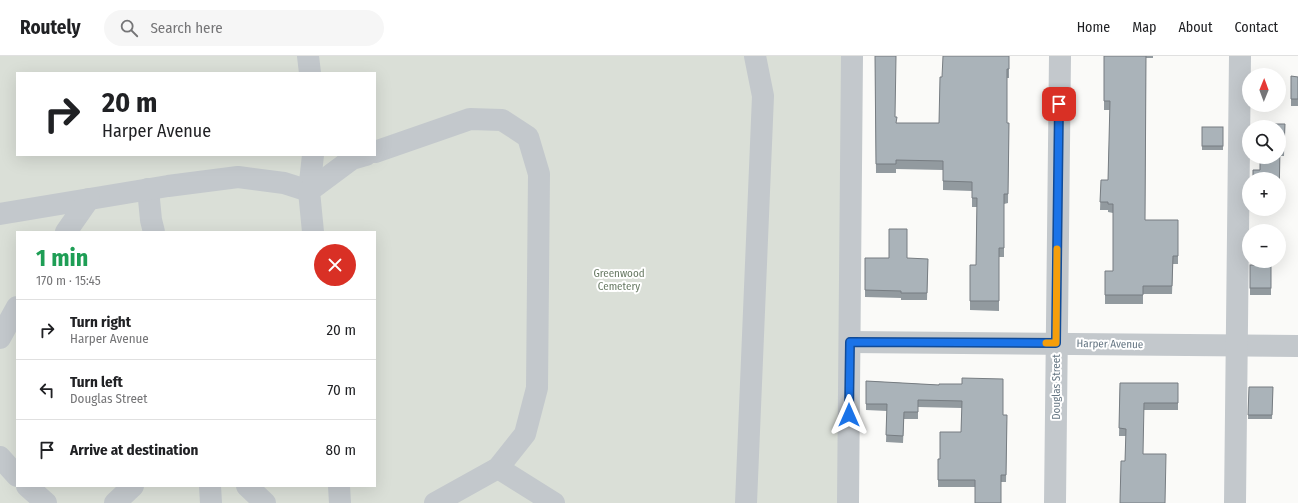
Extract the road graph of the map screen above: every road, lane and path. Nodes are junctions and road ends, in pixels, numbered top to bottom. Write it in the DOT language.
graph roads {
  1 [pos="308,56"];
  2 [pos="755,56"];
  3 [pos="852,56"];
  4 [pos="1060,56"];
  5 [pos="1240,56"];
  6 [pos="310,72"];
  7 [pos="376,152"];
  8 [pos="313,156"];
  9 [pos="363,156"];
  10 [pos="148,190"];
  11 [pos="309,191"];
  12 [pos="89,199"];
  13 [pos="0,214"];
  14 [pos="67,231"];
  15 [pos="154,231"];
  16 [pos="313,231"];
  17 [pos="16,309"];
  18 [pos="0,338"];
  19 [pos="850,342"];
  20 [pos="1056,343"];
  21 [pos="1238,346"];
  22 [pos="1298,346"];
  23 [pos="0,457"];
  24 [pos="498,468"];
  25 [pos="16,475"];
  26 [pos="28,487"];
  27 [pos="132,487"];
  28 [pos="210,487"];
  29 [pos="248,487"];
  30 [pos="339,487"];
  31 [pos="46,503"];
  32 [pos="114,503"];
  33 [pos="211,503"];
  34 [pos="265,503"];
  35 [pos="340,503"];
  36 [pos="434,503"];
  37 [pos="554,503"];
  38 [pos="746,503"];
  39 [pos="848,503"];
  40 [pos="1055,503"];
  41 [pos="1235,503"];
  1 -- 6 [label="street"];
  2 -- 38 [label="street"];
  3 -- 19 [label="street"];
  4 -- 20 [label="street, Douglas Street"];
  5 -- 21 [label="street"];
  7 -- 24 [label="street"];
  8 -- 11 [label="street"];
  9 -- 11 [label="street"];
  10 -- 11 [label="street"];
  10 -- 12 [label="street"];
  10 -- 15 [label="street"];
  11 -- 16 [label="street"];
  12 -- 13 [label="street"];
  12 -- 14 [label="street"];
  17 -- 18 [label="street"];
  19 -- 20 [label="street, Harper Avenue"];
  19 -- 39 [label="street"];
  20 -- 21 [label="street, Harper Avenue"];
  20 -- 40 [label="street, Douglas Street"];
  21 -- 22 [label="street, Harper Avenue"];
  21 -- 41 [label="street"];
  23 -- 25 [label="street"];
  24 -- 36 [label="street"];
  24 -- 37 [label="street"];
  26 -- 31 [label="street"];
  27 -- 32 [label="street"];
  28 -- 33 [label="street"];
  29 -- 34 [label="street"];
  30 -- 35 [label="street"];
}
